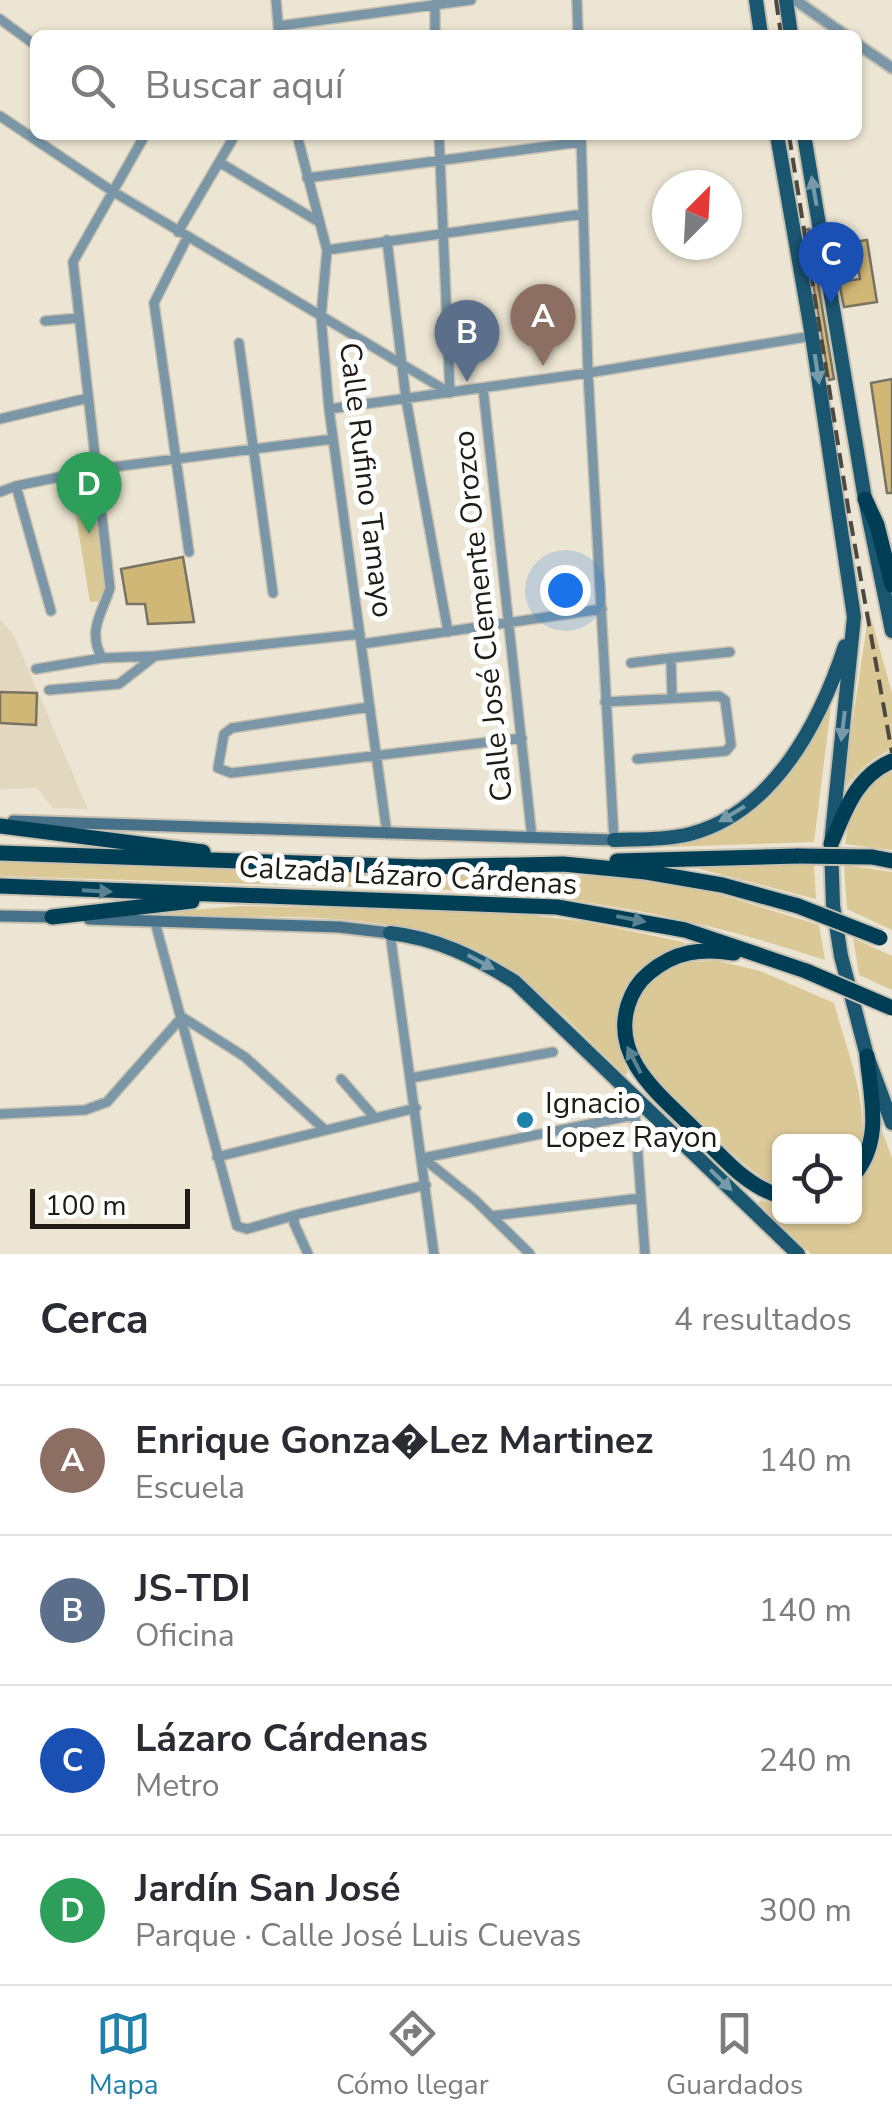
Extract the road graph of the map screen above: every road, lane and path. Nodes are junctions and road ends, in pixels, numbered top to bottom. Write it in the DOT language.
graph roads {
  1 [pos="276,0"];
  2 [pos="471,0"];
  3 [pos="577,0"];
  4 [pos="756,0"];
  5 [pos="786,0"];
  6 [pos="794,0"];
  7 [pos="435,2"];
  8 [pos="0,19"];
  9 [pos="278,30"];
  10 [pos="435,30"];
  11 [pos="578,30"];
  12 [pos="760,30"];
  13 [pos="789,30"];
  14 [pos="838,30"];
  15 [pos="30,41"];
  16 [pos="862,47"];
  17 [pos="892,68"];
  18 [pos="0,116"];
  19 [pos="30,136"];
  20 [pos="35,140"];
  21 [pos="141,140"];
  22 [pos="232,140"];
  23 [pos="298,140"];
  24 [pos="439,140"];
  25 [pos="567,140"];
  26 [pos="581,140"];
  27 [pos="778,140"];
  28 [pos="805,140"];
  29 [pos="440,158"];
  30 [pos="220,162"];
  31 [pos="307,178"];
  32 [pos="112,192"];
  33 [pos="584,214"];
  34 [pos="319,222"];
  35 [pos="442,232"];
  36 [pos="183,235"];
  37 [pos="387,240"];
  38 [pos="326,250"];
  39 [pos="79,318"];
  40 [pos="322,318"];
  41 [pos="45,321"];
  42 [pos="812,336"];
  43 [pos="239,343"];
  44 [pos="404,363"];
  45 [pos="588,374"];
  46 [pos="483,388"];
  47 [pos="450,393"];
  48 [pos="88,398"];
  49 [pos="406,399"];
  50 [pos="330,410"];
  51 [pos="0,418"];
  52 [pos="333,439"];
  53 [pos="253,449"];
  54 [pos="176,459"];
  55 [pos="97,469"];
  56 [pos="16,486"];
  57 [pos="0,492"];
  58 [pos="864,499"];
  59 [pos="189,552"];
  60 [pos="892,584"];
  61 [pos="272,593"];
  62 [pos="602,608"];
  63 [pos="51,611"];
  64 [pos="854,617"];
  65 [pos="510,620"];
  66 [pos="892,631"];
  67 [pos="448,632"];
  68 [pos="361,639"];
  69 [pos="730,652"];
  70 [pos="156,656"];
  71 [pos="102,658"];
  72 [pos="671,658"];
  73 [pos="631,662"];
  74 [pos="36,669"];
  75 [pos="49,690"];
  76 [pos="672,698"];
  77 [pos="605,702"];
  78 [pos="369,707"];
  79 [pos="522,738"];
  80 [pos="376,756"];
  81 [pos="637,760"];
  82 [pos="892,761"];
  83 [pos="0,823"];
  84 [pos="387,834"];
  85 [pos="532,838"];
  86 [pos="614,840"];
  87 [pos="831,844"];
  88 [pos="0,853"];
  89 [pos="892,862"];
  90 [pos="296,864"];
  91 [pos="563,864"];
  92 [pos="0,886"];
  93 [pos="248,895"];
  94 [pos="0,916"];
  95 [pos="52,917"];
  96 [pos="155,922"];
  97 [pos="390,933"];
  98 [pos="886,941"];
  99 [pos="769,958"];
  100 [pos="892,1008"];
  101 [pos="182,1017"];
  102 [pos="552,1052"];
  103 [pos="867,1056"];
  104 [pos="411,1078"];
  105 [pos="341,1079"];
  106 [pos="416,1108"];
  107 [pos="639,1110"];
  108 [pos="0,1114"];
  109 [pos="374,1118"];
  110 [pos="892,1122"];
  111 [pos="325,1130"];
  112 [pos="218,1156"];
  113 [pos="423,1158"];
  114 [pos="862,1165"];
  115 [pos="426,1185"];
  116 [pos="772,1192"];
  117 [pos="640,1198"];
  118 [pos="296,1216"];
  119 [pos="492,1216"];
  120 [pos="528,1253"];
  121 [pos="308,1254"];
  122 [pos="434,1254"];
  123 [pos="645,1254"];
  124 [pos="798,1254"];
  1 -- 9 [label="street"];
  2 -- 7 [label="street"];
  3 -- 11 [label="street"];
  4 -- 12 [label="main road"];
  5 -- 13 [label="main road"];
  6 -- 14 [label="street"];
  7 -- 9 [label="street"];
  7 -- 10 [label="street"];
  8 -- 15 [label="street"];
  16 -- 17 [label="street"];
  18 -- 19 [label="street"];
  20 -- 32 [label="street"];
  21 -- 32 [label="street"];
  22 -- 30 [label="street"];
  23 -- 31 [label="street, Calle Rufino Tamayo"];
  24 -- 29 [label="street, Calle José Clemente Orozco"];
  25 -- 29 [label="street"];
  26 -- 33 [label="street"];
  27 -- 42 [label="main road"];
  58 -- 28 [label="main road, one-way"];
  29 -- 31 [label="street"];
  29 -- 35 [label="street, Calle José Clemente Orozco"];
  30 -- 34 [label="street"];
  30 -- 36 [label="street"];
  31 -- 34 [label="street, Calle Rufino Tamayo"];
  32 -- 36 [label="street"];
  32 -- 39 [label="street"];
  33 -- 35 [label="street"];
  33 -- 45 [label="street"];
  34 -- 38 [label="street, Calle Rufino Tamayo"];
  35 -- 37 [label="street"];
  35 -- 47 [label="street, Calle José Clemente Orozco"];
  36 -- 40 [label="street"];
  36 -- 54 [label="street"];
  37 -- 38 [label="street"];
  37 -- 44 [label="street"];
  38 -- 40 [label="street, Calle Rufino Tamayo"];
  39 -- 41 [label="street"];
  39 -- 48 [label="street"];
  40 -- 44 [label="street"];
  40 -- 50 [label="street, Calle Rufino Tamayo"];
  42 -- 45 [label="street"];
  42 -- 64 [label="main road, one-way"];
  43 -- 53 [label="street"];
  44 -- 47 [label="street"];
  44 -- 49 [label="street"];
  45 -- 46 [label="street"];
  45 -- 62 [label="street"];
  46 -- 47 [label="street"];
  46 -- 65 [label="street, Calle José Clemente Orozco"];
  47 -- 49 [label="street"];
  48 -- 51 [label="street"];
  48 -- 55 [label="street"];
  49 -- 50 [label="street"];
  49 -- 67 [label="street"];
  50 -- 52 [label="street, Calle Rufino Tamayo"];
  52 -- 53 [label="street"];
  52 -- 68 [label="street, Calle Rufino Tamayo"];
  53 -- 54 [label="street"];
  53 -- 61 [label="street"];
  54 -- 55 [label="street"];
  54 -- 59 [label="street"];
  55 -- 56 [label="street"];
  55 -- 71 [label="street"];
  56 -- 57 [label="street"];
  56 -- 63 [label="street"];
  58 -- 60 [label="highway"];
  58 -- 66 [label="main road"];
  62 -- 65 [label="street"];
  62 -- 77 [label="street"];
  64 -- 86 [label="main road, one-way"];
  64 -- 87 [label="main road, one-way"];
  65 -- 67 [label="street"];
  65 -- 79 [label="street, Calle José Clemente Orozco"];
  67 -- 68 [label="street"];
  68 -- 70 [label="street"];
  68 -- 78 [label="street, Calle Rufino Tamayo"];
  69 -- 72 [label="street"];
  70 -- 71 [label="street"];
  70 -- 75 [label="street"];
  71 -- 74 [label="street"];
  72 -- 73 [label="street"];
  72 -- 76 [label="street"];
  76 -- 77 [label="street"];
  76 -- 81 [label="street"];
  77 -- 86 [label="street"];
  78 -- 80 [label="street, Calle Rufino Tamayo"];
  78 -- 80 [label="street"];
  79 -- 80 [label="street"];
  79 -- 85 [label="street, Calle José Clemente Orozco"];
  80 -- 84 [label="street, Calle Rufino Tamayo"];
  82 -- 87 [label="highway"];
  83 -- 84 [label="main road"];
  83 -- 90 [label="highway"];
  84 -- 85 [label="main road"];
  85 -- 86 [label="main road"];
  87 -- 103 [label="main road"];
  88 -- 90 [label="highway, Calzada Lázaro Cárdenas"];
  89 -- 91 [label="highway, bridge"];
  90 -- 91 [label="highway, Calzada Lázaro Cárdenas"];
  91 -- 98 [label="highway, Calzada Lázaro Cárdenas, bridge"];
  92 -- 93 [label="highway, Calzada Lázaro Cárdenas, one-way"];
  93 -- 95 [label="highway"];
  93 -- 99 [label="highway, Calzada Lázaro Cárdenas, one-way"];
  94 -- 95 [label="main road"];
  95 -- 96 [label="main road"];
  96 -- 97 [label="main road"];
  96 -- 101 [label="street"];
  97 -- 104 [label="street"];
  97 -- 107 [label="main road, one-way"];
  99 -- 100 [label="highway, Calzada Lázaro Cárdenas, bridge"];
  116 -- 99 [label="highway, one-way"];
  101 -- 108 [label="street"];
  101 -- 111 [label="street"];
  101 -- 112 [label="street"];
  102 -- 104 [label="street"];
  103 -- 110 [label="main road"];
  103 -- 114 [label="highway"];
  104 -- 106 [label="street"];
  105 -- 109 [label="street"];
  106 -- 109 [label="street"];
  106 -- 113 [label="street"];
  107 -- 113 [label="street"];
  107 -- 117 [label="street"];
  107 -- 124 [label="main road, one-way"];
  109 -- 111 [label="street"];
  111 -- 112 [label="street"];
  112 -- 118 [label="street"];
  113 -- 115 [label="street"];
  113 -- 119 [label="street"];
  115 -- 118 [label="street"];
  115 -- 122 [label="street"];
  117 -- 119 [label="street"];
  117 -- 123 [label="street"];
  118 -- 121 [label="street"];
  119 -- 120 [label="street"];
}
